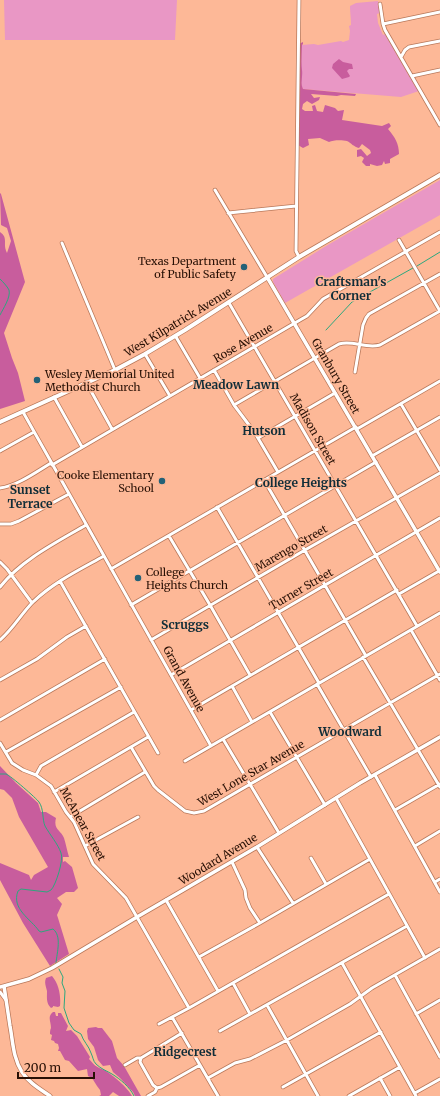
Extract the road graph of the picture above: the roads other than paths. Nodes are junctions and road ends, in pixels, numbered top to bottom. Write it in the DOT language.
graph roads {
  1 [pos="299,0"];
  2 [pos="380,4"];
  3 [pos="440,12"];
  4 [pos="383,24"];
  5 [pos="440,41"];
  6 [pos="401,57"];
  7 [pos="440,70"];
  8 [pos="412,76"];
  9 [pos="440,125"];
  10 [pos="440,175"];
  11 [pos="215,190"];
  12 [pos="296,206"];
  13 [pos="228,213"];
  14 [pos="440,232"];
  15 [pos="399,240"];
  16 [pos="62,243"];
  17 [pos="406,252"];
  18 [pos="299,257"];
  19 [pos="440,274"];
  20 [pos="267,277"];
  21 [pos="424,283"];
  22 [pos="229,303"];
  23 [pos="440,311"];
  24 [pos="295,323"];
  25 [pos="176,336"];
  26 [pos="360,345"];
  27 [pos="254,346"];
  28 [pos="145,354"];
  29 [pos="315,358"];
  30 [pos="115,370"];
  31 [pos="214,370"];
  32 [pos="355,372"];
  33 [pos="200,378"];
  34 [pos="274,381"];
  35 [pos="440,381"];
  36 [pos="86,382"];
  37 [pos="335,393"];
  38 [pos="170,396"];
  39 [pos="54,397"];
  40 [pos="401,404"];
  41 [pos="234,405"];
  42 [pos="23,412"];
  43 [pos="295,416"];
  44 [pos="440,417"];
  45 [pos="0,422"];
  46 [pos="356,428"];
  47 [pos="112,429"];
  48 [pos="417,431"];
  49 [pos="34,432"];
  50 [pos="258,438"];
  51 [pos="82,447"];
  52 [pos="0,451"];
  53 [pos="315,451"];
  54 [pos="372,456"];
  55 [pos="376,462"];
  56 [pos="52,464"];
  57 [pos="278,472"];
  58 [pos="440,472"];
  59 [pos="264,480"];
  60 [pos="336,486"];
  61 [pos="0,488"];
  62 [pos="69,494"];
  63 [pos="397,498"];
  64 [pos="217,507"];
  65 [pos="284,515"];
  66 [pos="440,518"];
  67 [pos="356,521"];
  68 [pos="0,524"];
  69 [pos="86,525"];
  70 [pos="417,532"];
  71 [pos="169,536"];
  72 [pos="238,543"];
  73 [pos="304,550"];
  74 [pos="377,555"];
  75 [pos="104,556"];
  76 [pos="0,562"];
  77 [pos="439,566"];
  78 [pos="111,569"];
  79 [pos="190,571"];
  80 [pos="440,571"];
  81 [pos="11,574"];
  82 [pos="258,577"];
  83 [pos="60,581"];
  84 [pos="325,585"];
  85 [pos="0,587"];
  86 [pos="398,592"];
  87 [pos="32,603"];
  88 [pos="132,605"];
  89 [pos="210,605"];
  90 [pos="278,612"];
  91 [pos="440,613"];
  92 [pos="345,620"];
  93 [pos="86,626"];
  94 [pos="417,626"];
  95 [pos="411,630"];
  96 [pos="0,640"];
  97 [pos="151,640"];
  98 [pos="230,640"];
  99 [pos="299,647"];
  100 [pos="365,657"];
  101 [pos="104,659"];
  102 [pos="171,675"];
  103 [pos="250,675"];
  104 [pos="439,675"];
  105 [pos="0,680"];
  106 [pos="440,680"];
  107 [pos="318,684"];
  108 [pos="232,686"];
  109 [pos="120,687"];
  110 [pos="390,703"];
  111 [pos="191,710"];
  112 [pos="134,712"];
  113 [pos="270,712"];
  114 [pos="0,720"];
  115 [pos="252,722"];
  116 [pos="343,730"];
  117 [pos="148,737"];
  118 [pos="440,737"];
  119 [pos="223,739"];
  120 [pos="0,744"];
  121 [pos="211,746"];
  122 [pos="131,747"];
  123 [pos="418,750"];
  124 [pos="6,752"];
  125 [pos="158,753"];
  126 [pos="297,757"];
  127 [pos="185,761"];
  128 [pos="145,772"];
  129 [pos="36,775"];
  130 [pos="373,776"];
  131 [pos="250,785"];
  132 [pos="439,785"];
  133 [pos="54,792"];
  134 [pos="336,798"];
  135 [pos="325,805"];
  136 [pos="395,810"];
  137 [pos="70,817"];
  138 [pos="138,817"];
  139 [pos="440,831"];
  140 [pos="279,834"];
  141 [pos="85,846"];
  142 [pos="415,846"];
  143 [pos="257,847"];
  144 [pos="311,858"];
  145 [pos="370,859"];
  146 [pos="232,862"];
  147 [pos="440,879"];
  148 [pos="435,882"];
  149 [pos="326,884"];
  150 [pos="440,892"];
  151 [pos="390,894"];
  152 [pos="166,900"];
  153 [pos="293,903"];
  154 [pos="137,917"];
  155 [pos="260,923"];
  156 [pos="407,926"];
  157 [pos="440,949"];
  158 [pos="198,957"];
  159 [pos="425,958"];
  160 [pos="342,963"];
  161 [pos="395,975"];
  162 [pos="233,983"];
  163 [pos="2,986"];
  164 [pos="218,991"];
  165 [pos="0,992"];
  166 [pos="360,996"];
  167 [pos="6,1000"];
  168 [pos="440,1000"];
  169 [pos="267,1005"];
  170 [pos="189,1008"];
  171 [pos="250,1014"];
  172 [pos="416,1014"];
  173 [pos="172,1018"];
  174 [pos="159,1024"];
  175 [pos="220,1030"];
  176 [pos="381,1032"];
  177 [pos="182,1033"];
  178 [pos="287,1040"];
  179 [pos="440,1056"];
  180 [pos="141,1058"];
  181 [pos="125,1065"];
  182 [pos="200,1065"];
  183 [pos="400,1067"];
  184 [pos="306,1074"];
  185 [pos="208,1078"];
  186 [pos="380,1078"];
  187 [pos="440,1079"];
  188 [pos="283,1087"];
  189 [pos="157,1088"];
  190 [pos="217,1095"];
  191 [pos="415,1095"];
  192 [pos="50,1096"];
  193 [pos="148,1096"];
  194 [pos="212,1096"];
  195 [pos="318,1096"];
  196 [pos="349,1096"];
  197 [pos="390,1096"];
  1 -- 12 [label="street"];
  2 -- 4 [label="street"];
  3 -- 4 [label="street"];
  4 -- 6 [label="street"];
  5 -- 6 [label="street"];
  6 -- 8 [label="street"];
  7 -- 8 [label="street"];
  8 -- 9 [label="street"];
  10 -- 18 [label="main road, West Kilpatrick Avenue"];
  11 -- 13 [label="street, Granbury Street"];
  12 -- 13 [label="street"];
  12 -- 18 [label="street"];
  13 -- 20 [label="street, Granbury Street"];
  14 -- 17 [label="street, Rose Avenue"];
  15 -- 17 [label="street"];
  16 -- 30 [label="street"];
  17 -- 21 [label="street"];
  17 -- 24 [label="street, Rose Avenue"];
  18 -- 20 [label="main road, West Kilpatrick Avenue"];
  19 -- 21 [label="street"];
  20 -- 22 [label="main road, West Kilpatrick Avenue"];
  20 -- 24 [label="street, Granbury Street"];
  21 -- 23 [label="street"];
  21 -- 26 [label="street"];
  22 -- 25 [label="main road, West Kilpatrick Avenue"];
  22 -- 27 [label="street, Madison Street"];
  23 -- 26 [label="street"];
  24 -- 27 [label="street, Rose Avenue"];
  24 -- 29 [label="street, Granbury Street"];
  25 -- 28 [label="main road, West Kilpatrick Avenue"];
  25 -- 33 [label="street"];
  26 -- 29 [label="street"];
  26 -- 32 [label="street"];
  27 -- 31 [label="street, Rose Avenue"];
  27 -- 34 [label="street, Madison Street"];
  28 -- 30 [label="main road, West Kilpatrick Avenue"];
  28 -- 38 [label="street"];
  29 -- 34 [label="street"];
  29 -- 37 [label="street, Granbury Street"];
  30 -- 36 [label="main road, West Kilpatrick Avenue"];
  31 -- 33 [label="street, Rose Avenue"];
  31 -- 41 [label="street"];
  33 -- 38 [label="street, Rose Avenue"];
  34 -- 41 [label="street"];
  34 -- 43 [label="street, Madison Street"];
  35 -- 40 [label="street"];
  36 -- 39 [label="main road, West Kilpatrick Avenue"];
  36 -- 47 [label="street"];
  37 -- 43 [label="street"];
  37 -- 46 [label="street, Granbury Street"];
  38 -- 47 [label="street, Rose Avenue"];
  39 -- 42 [label="main road, West Kilpatrick Avenue"];
  39 -- 51 [label="street"];
  40 -- 46 [label="street"];
  40 -- 48 [label="street"];
  41 -- 50 [label="street"];
  42 -- 45 [label="main road, West Kilpatrick Avenue"];
  42 -- 49 [label="street, Grand Avenue"];
  43 -- 50 [label="street"];
  43 -- 53 [label="street, Madison Street"];
  44 -- 48 [label="street"];
  46 -- 53 [label="street"];
  46 -- 54 [label="street, Granbury Street"];
  47 -- 51 [label="street, Rose Avenue"];
  48 -- 54 [label="street"];
  48 -- 58 [label="street"];
  49 -- 52 [label="street"];
  49 -- 56 [label="street, Grand Avenue"];
  50 -- 57 [label="street"];
  51 -- 56 [label="street, Rose Avenue"];
  53 -- 57 [label="street"];
  53 -- 60 [label="street, Madison Street"];
  54 -- 55 [label="street, Granbury Street"];
  55 -- 60 [label="street"];
  55 -- 63 [label="street, Granbury Street"];
  56 -- 61 [label="street, Rose Avenue"];
  56 -- 62 [label="street, Grand Avenue"];
  57 -- 59 [label="street"];
  58 -- 63 [label="street, Marengo Street"];
  59 -- 64 [label="street"];
  59 -- 65 [label="street"];
  60 -- 65 [label="street"];
  60 -- 67 [label="street, Madison Street"];
  62 -- 68 [label="street"];
  62 -- 69 [label="street, Grand Avenue"];
  63 -- 67 [label="street, Marengo Street"];
  63 -- 70 [label="street, Granbury Street"];
  64 -- 71 [label="street"];
  64 -- 72 [label="street"];
  65 -- 72 [label="street"];
  65 -- 73 [label="street"];
  66 -- 70 [label="street, Turner Street"];
  67 -- 73 [label="street, Marengo Street"];
  67 -- 74 [label="street, Madison Street"];
  69 -- 75 [label="street, Grand Avenue"];
  69 -- 81 [label="street"];
  70 -- 74 [label="street, Turner Street"];
  70 -- 77 [label="street, Granbury Street"];
  71 -- 78 [label="street"];
  71 -- 79 [label="street"];
  72 -- 79 [label="street"];
  72 -- 82 [label="street"];
  73 -- 82 [label="street, Marengo Street"];
  73 -- 84 [label="street"];
  74 -- 84 [label="street, Turner Street"];
  74 -- 86 [label="street, Madison Street"];
  75 -- 78 [label="street, Grand Avenue"];
  75 -- 83 [label="street"];
  76 -- 81 [label="street"];
  77 -- 80 [label="street, Granbury Street"];
  78 -- 88 [label="street, Grand Avenue"];
  79 -- 88 [label="street"];
  79 -- 89 [label="street"];
  80 -- 86 [label="street"];
  81 -- 85 [label="street"];
  81 -- 87 [label="street"];
  82 -- 89 [label="street, Marengo Street"];
  82 -- 90 [label="street"];
  83 -- 87 [label="street"];
  83 -- 93 [label="street"];
  84 -- 90 [label="street, Turner Street"];
  84 -- 92 [label="street"];
  86 -- 92 [label="street"];
  86 -- 94 [label="street, Madison Street"];
  87 -- 96 [label="street"];
  88 -- 97 [label="street, Grand Avenue"];
  89 -- 97 [label="street, Marengo Street"];
  89 -- 98 [label="street"];
  90 -- 98 [label="street, Turner Street"];
  90 -- 99 [label="street"];
  91 -- 94 [label="street"];
  92 -- 99 [label="street"];
  92 -- 100 [label="street"];
  93 -- 101 [label="street"];
  93 -- 105 [label="street"];
  94 -- 95 [label="street"];
  95 -- 100 [label="street"];
  95 -- 104 [label="street"];
  97 -- 102 [label="street, Grand Avenue"];
  98 -- 102 [label="street, Turner Street"];
  98 -- 103 [label="street"];
  99 -- 103 [label="street"];
  99 -- 107 [label="street"];
  100 -- 107 [label="street"];
  100 -- 110 [label="street"];
  101 -- 109 [label="street"];
  101 -- 114 [label="street"];
  102 -- 111 [label="street, Grand Avenue"];
  103 -- 108 [label="street"];
  104 -- 106 [label="street"];
  104 -- 110 [label="street, West Lone Star Avenue"];
  107 -- 113 [label="street"];
  107 -- 116 [label="street"];
  108 -- 111 [label="street"];
  108 -- 115 [label="street"];
  109 -- 112 [label="street"];
  109 -- 124 [label="street"];
  110 -- 116 [label="street, West Lone Star Avenue"];
  110 -- 123 [label="street"];
  111 -- 121 [label="street, Grand Avenue"];
  112 -- 117 [label="street"];
  112 -- 129 [label="street"];
  113 -- 115 [label="street"];
  113 -- 126 [label="street"];
  115 -- 119 [label="street"];
  116 -- 126 [label="street, West Lone Star Avenue"];
  116 -- 130 [label="street"];
  117 -- 122 [label="street"];
  117 -- 125 [label="street"];
  118 -- 123 [label="street, Woodard Avenue"];
  119 -- 121 [label="street"];
  119 -- 131 [label="street"];
  120 -- 124 [label="street, McAnear Street"];
  121 -- 127 [label="street"];
  122 -- 128 [label="street, West Lone Star Avenue"];
  122 -- 133 [label="street"];
  123 -- 130 [label="street, Woodard Avenue"];
  123 -- 132 [label="street"];
  124 -- 129 [label="street, McAnear Street"];
  126 -- 131 [label="street, West Lone Star Avenue"];
  126 -- 135 [label="street"];
  128 -- 131 [label="street, West Lone Star Avenue"];
  128 -- 137 [label="street"];
  129 -- 133 [label="street, McAnear Street"];
  130 -- 134 [label="street, Woodard Avenue"];
  130 -- 136 [label="street"];
  131 -- 140 [label="street"];
  132 -- 136 [label="street"];
  133 -- 137 [label="street, McAnear Street"];
  134 -- 135 [label="street, Woodard Avenue"];
  134 -- 145 [label="street"];
  135 -- 140 [label="street, Woodard Avenue"];
  136 -- 142 [label="street"];
  137 -- 141 [label="street, McAnear Street"];
  138 -- 141 [label="street"];
  139 -- 142 [label="street"];
  140 -- 143 [label="street, Woodard Avenue"];
  141 -- 154 [label="street, McAnear Street"];
  142 -- 148 [label="street"];
  143 -- 146 [label="street, Woodard Avenue"];
  143 -- 153 [label="street"];
  144 -- 149 [label="street"];
  145 -- 149 [label="street"];
  145 -- 151 [label="street"];
  146 -- 152 [label="street, Woodard Avenue"];
  146 -- 155 [label="street"];
  147 -- 148 [label="street"];
  148 -- 150 [label="street"];
  149 -- 153 [label="street"];
  151 -- 156 [label="street"];
  151 -- 162 [label="street"];
  152 -- 154 [label="street, Woodard Avenue"];
  152 -- 158 [label="street"];
  153 -- 155 [label="street"];
  154 -- 163 [label="street, Woodard Avenue"];
  154 -- 170 [label="street, McAnear Street"];
  155 -- 158 [label="street"];
  156 -- 159 [label="street"];
  156 -- 160 [label="street"];
  157 -- 159 [label="street"];
  158 -- 164 [label="street"];
  159 -- 161 [label="street"];
  160 -- 166 [label="street"];
  160 -- 169 [label="street"];
  161 -- 166 [label="street"];
  161 -- 172 [label="street"];
  162 -- 164 [label="street"];
  162 -- 171 [label="street"];
  163 -- 167 [label="street"];
  164 -- 170 [label="street"];
  165 -- 167 [label="street"];
  166 -- 176 [label="street"];
  166 -- 178 [label="street"];
  167 -- 192 [label="street"];
  168 -- 172 [label="street"];
  169 -- 171 [label="street"];
  169 -- 178 [label="street"];
  170 -- 173 [label="street"];
  171 -- 175 [label="street"];
  172 -- 179 [label="street"];
  173 -- 174 [label="street"];
  173 -- 177 [label="street"];
  176 -- 183 [label="street"];
  176 -- 184 [label="street"];
  177 -- 180 [label="street"];
  177 -- 182 [label="street"];
  178 -- 184 [label="street"];
  178 -- 185 [label="street"];
  180 -- 181 [label="street"];
  180 -- 189 [label="street"];
  182 -- 185 [label="street"];
  182 -- 189 [label="street"];
  183 -- 186 [label="street"];
  183 -- 191 [label="street"];
  184 -- 188 [label="street"];
  184 -- 195 [label="street"];
  185 -- 190 [label="street"];
  186 -- 196 [label="street"];
  186 -- 197 [label="street"];
  187 -- 191 [label="street"];
  189 -- 193 [label="street"];
  190 -- 194 [label="street"];
}
